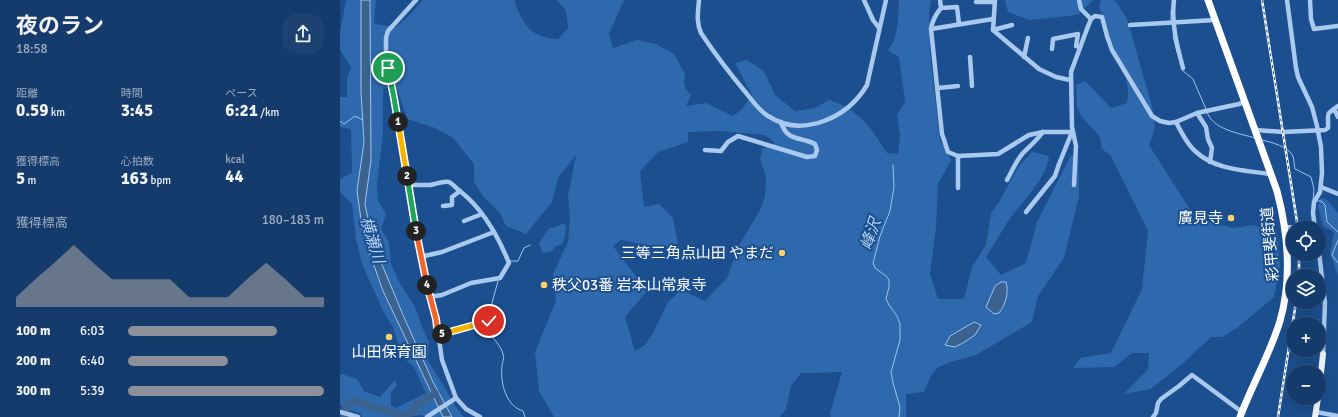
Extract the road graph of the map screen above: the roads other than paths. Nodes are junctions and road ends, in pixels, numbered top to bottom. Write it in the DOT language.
graph roads {
  1 [pos="416,0"];
  2 [pos="699,0"];
  3 [pos="864,0"];
  4 [pos="886,0"];
  5 [pos="940,0"];
  6 [pos="1079,0"];
  7 [pos="1174,0"];
  8 [pos="1208,0"];
  9 [pos="1287,0"];
  10 [pos="1310,0"];
  11 [pos="994,1"];
  12 [pos="976,2"];
  13 [pos="942,8"];
  14 [pos="993,18"];
  15 [pos="1091,20"];
  16 [pos="1215,20"];
  17 [pos="1174,22"];
  18 [pos="959,24"];
  19 [pos="1012,25"];
  20 [pos="1130,25"];
  21 [pos="1338,26"];
  22 [pos="879,28"];
  23 [pos="931,29"];
  24 [pos="993,30"];
  25 [pos="1028,38"];
  26 [pos="1080,48"];
  27 [pos="1052,49"];
  28 [pos="970,57"];
  29 [pos="1024,57"];
  30 [pos="1183,68"];
  31 [pos="1070,80"];
  32 [pos="958,86"];
  33 [pos="972,86"];
  34 [pos="938,88"];
  35 [pos="1245,102"];
  36 [pos="1336,108"];
  37 [pos="1197,113"];
  38 [pos="1338,117"];
  39 [pos="781,122"];
  40 [pos="1176,122"];
  41 [pos="1256,130"];
  42 [pos="1318,131"];
  43 [pos="1043,132"];
  44 [pos="1072,132"];
  45 [pos="705,150"];
  46 [pos="958,156"];
  47 [pos="1210,162"];
  48 [pos="1272,173"];
  49 [pos="1007,180"];
  50 [pos="409,185"];
  51 [pos="1074,185"];
  52 [pos="1321,187"];
  53 [pos="958,188"];
  54 [pos="460,191"];
  55 [pos="1338,194"];
  56 [pos="443,206"];
  57 [pos="1026,212"];
  58 [pos="482,214"];
  59 [pos="464,221"];
  60 [pos="1314,221"];
  61 [pos="1285,227"];
  62 [pos="494,232"];
  63 [pos="420,257"];
  64 [pos="1320,261"];
  65 [pos="429,297"];
  66 [pos="1324,317"];
  67 [pos="492,322"];
  68 [pos="438,335"];
  69 [pos="455,399"];
  70 [pos="341,412"];
  71 [pos="1241,414"];
  72 [pos="1316,414"];
  73 [pos="1338,416"];
  74 [pos="358,417"];
  75 [pos="427,417"];
  76 [pos="480,417"];
  77 [pos="1153,417"];
  1 -- 50 [label="street"];
  2 -- 39 [label="street"];
  3 -- 22 [label="street"];
  4 -- 22 [label="street"];
  5 -- 13 [label="street"];
  6 -- 15 [label="street"];
  7 -- 17 [label="street"];
  8 -- 16 [label="highway, 彩甲斐街道"];
  9 -- 42 [label="street"];
  10 -- 21 [label="street"];
  11 -- 12 [label="street"];
  11 -- 14 [label="street"];
  13 -- 18 [label="street"];
  13 -- 23 [label="street"];
  14 -- 18 [label="street"];
  14 -- 24 [label="street"];
  15 -- 26 [label="street"];
  15 -- 40 [label="street"];
  16 -- 17 [label="street"];
  16 -- 35 [label="highway, 彩甲斐街道"];
  17 -- 20 [label="street"];
  17 -- 30 [label="street"];
  18 -- 23 [label="street"];
  19 -- 24 [label="street"];
  22 -- 39 [label="street"];
  23 -- 34 [label="street"];
  24 -- 29 [label="street"];
  25 -- 29 [label="street"];
  26 -- 27 [label="street"];
  26 -- 31 [label="street"];
  28 -- 33 [label="street"];
  29 -- 31 [label="street"];
  31 -- 44 [label="street"];
  32 -- 34 [label="street"];
  34 -- 46 [label="street"];
  35 -- 37 [label="street"];
  35 -- 41 [label="highway, 彩甲斐街道"];
  36 -- 38 [label="street"];
  36 -- 42 [label="street"];
  37 -- 40 [label="street"];
  37 -- 47 [label="street"];
  39 -- 45 [label="street"];
  40 -- 47 [label="street"];
  41 -- 42 [label="street"];
  41 -- 48 [label="highway, 彩甲斐街道"];
  42 -- 52 [label="street"];
  43 -- 44 [label="street"];
  43 -- 46 [label="street"];
  43 -- 49 [label="street"];
  44 -- 51 [label="street"];
  44 -- 57 [label="street"];
  46 -- 53 [label="street"];
  47 -- 48 [label="street"];
  48 -- 61 [label="highway, 彩甲斐街道"];
  50 -- 54 [label="street"];
  50 -- 63 [label="street"];
  52 -- 55 [label="street"];
  52 -- 60 [label="street"];
  54 -- 56 [label="street"];
  54 -- 58 [label="street"];
  58 -- 59 [label="street"];
  58 -- 62 [label="street"];
  61 -- 71 [label="highway, 彩甲斐街道"];
  62 -- 63 [label="street"];
  62 -- 65 [label="street"];
  63 -- 65 [label="street"];
  64 -- 66 [label="street"];
  65 -- 68 [label="street"];
  67 -- 68 [label="street"];
  68 -- 69 [label="street"];
  69 -- 75 [label="street"];
  69 -- 76 [label="street"];
  70 -- 74 [label="street"];
  71 -- 77 [label="street"];
  72 -- 73 [label="street"];
}
